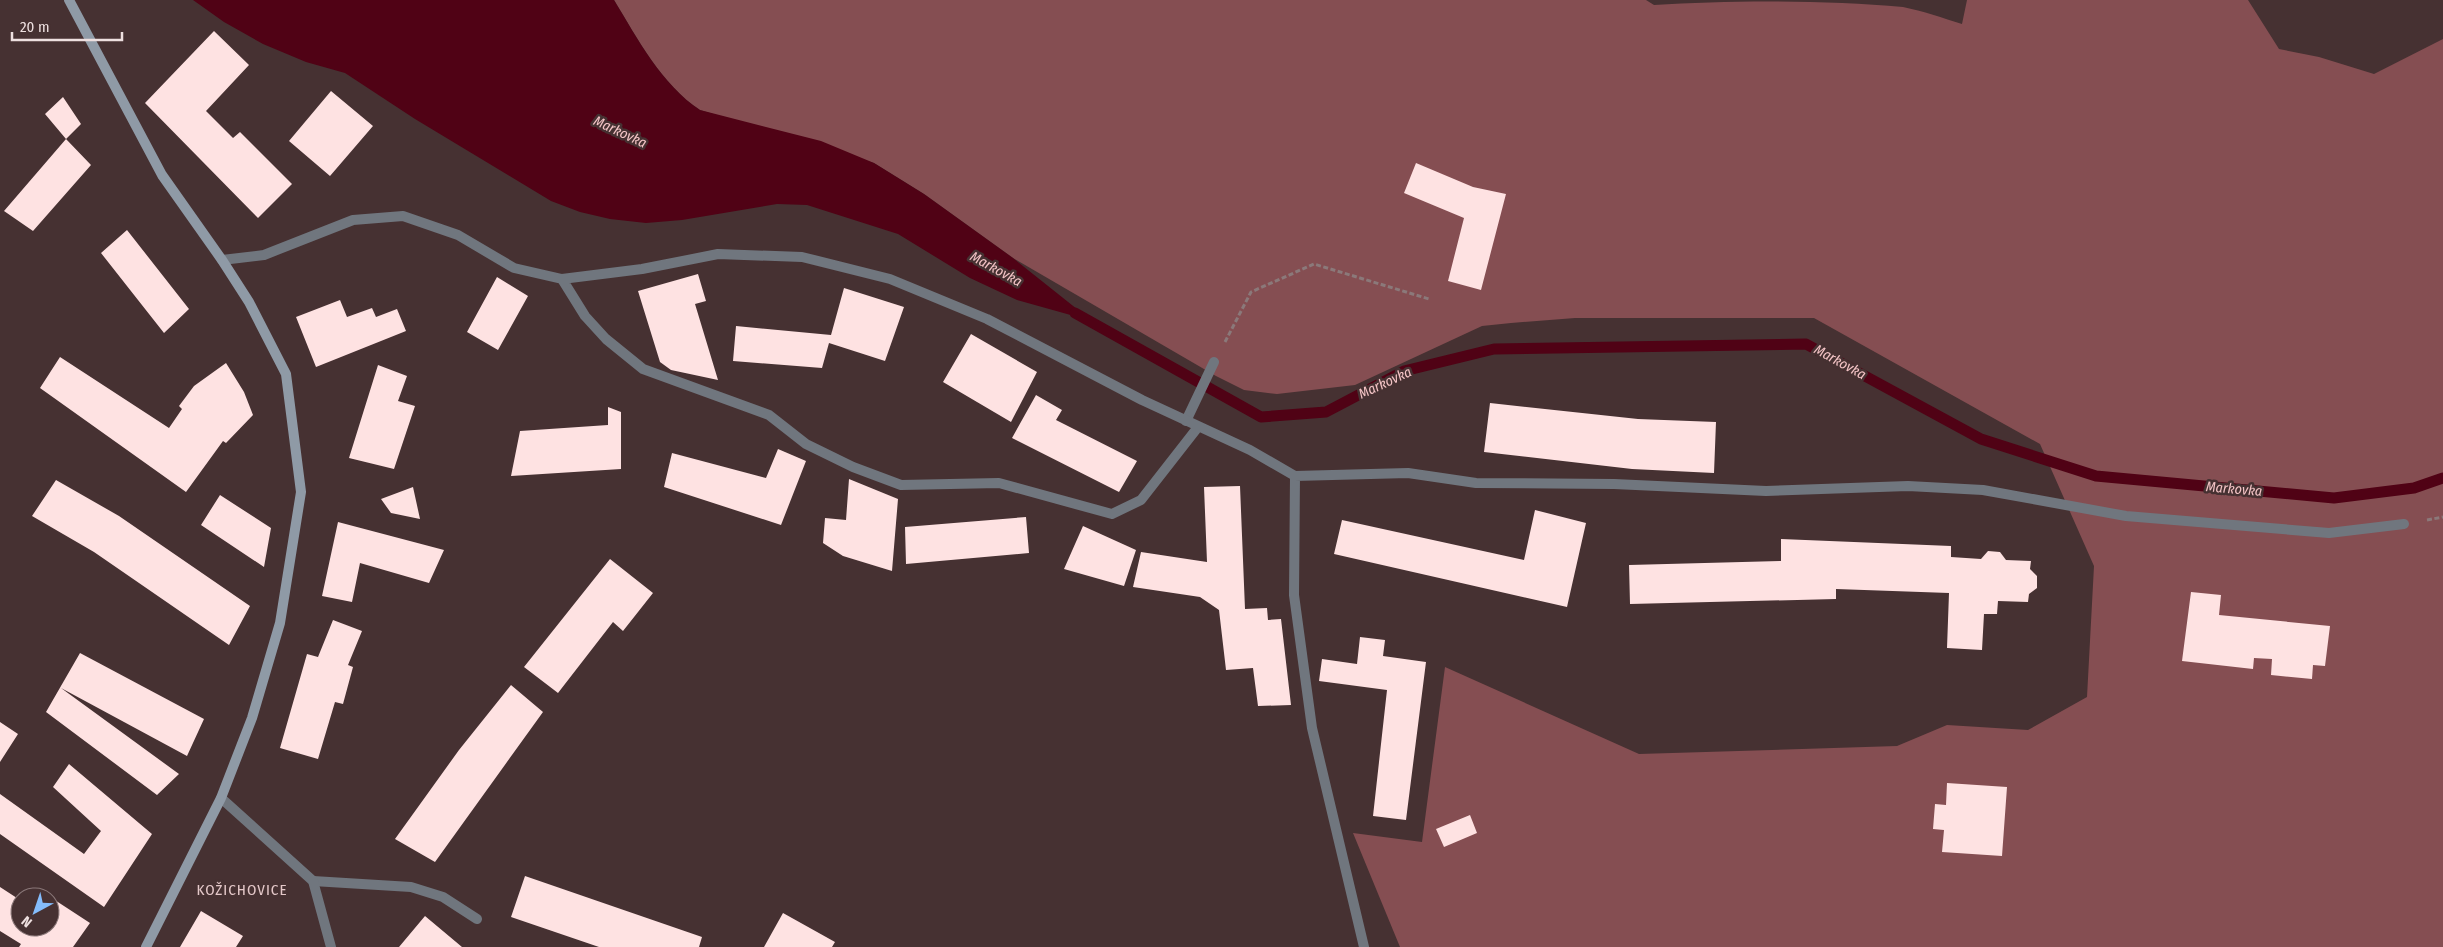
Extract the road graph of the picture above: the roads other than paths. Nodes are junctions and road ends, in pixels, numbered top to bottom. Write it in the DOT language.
graph roads {
  1 [pos="69,0"];
  2 [pos="222,260"];
  3 [pos="562,279"];
  4 [pos="1214,362"];
  5 [pos="1186,421"];
  6 [pos="1198,427"];
  7 [pos="1296,476"];
  8 [pos="2404,524"];
  9 [pos="221,798"];
  10 [pos="313,880"];
  11 [pos="477,919"];
  12 [pos="146,947"];
  13 [pos="331,947"];
  14 [pos="1364,947"];
  1 -- 2 [label="street"];
  2 -- 3 [label="street"];
  2 -- 9 [label="street"];
  3 -- 5 [label="street"];
  3 -- 6 [label="street"];
  4 -- 5 [label="street"];
  5 -- 6 [label="street"];
  6 -- 7 [label="street"];
  7 -- 8 [label="street"];
  7 -- 14 [label="street"];
  9 -- 10 [label="street"];
  9 -- 12 [label="street"];
  10 -- 11 [label="street"];
  10 -- 13 [label="street"];
}
